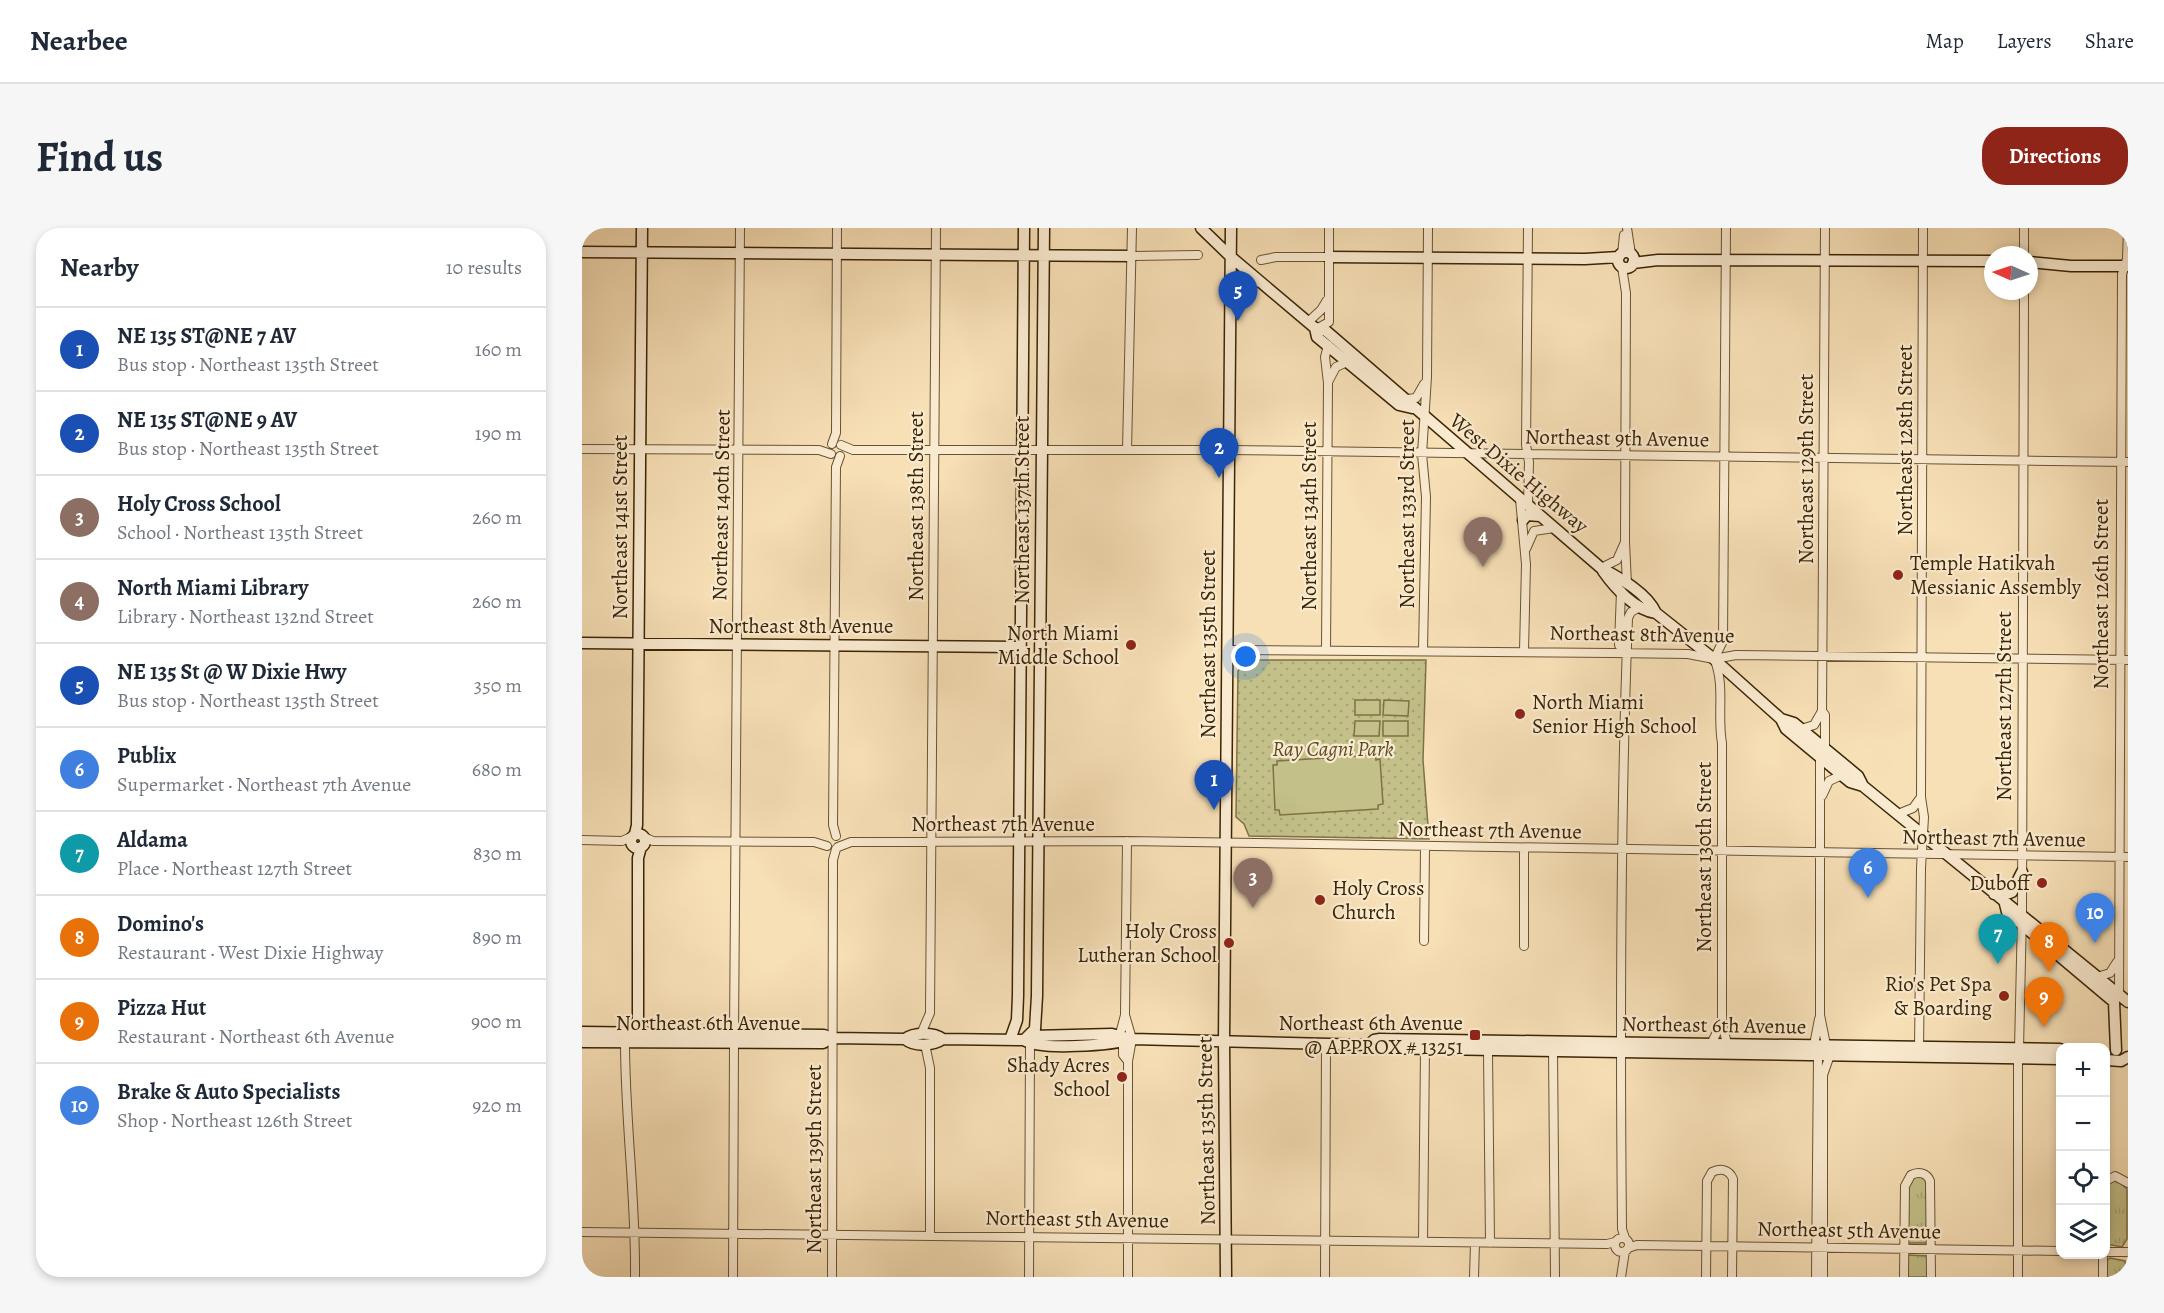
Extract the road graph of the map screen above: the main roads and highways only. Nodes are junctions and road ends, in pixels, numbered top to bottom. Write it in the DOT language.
graph roads {
  1 [pos="642,228"];
  2 [pos="1024,228"];
  3 [pos="1044,228"];
  4 [pos="1202,228"];
  5 [pos="1231,228"];
  6 [pos="582,252"];
  7 [pos="642,253"];
  8 [pos="1024,255"];
  9 [pos="1044,255"];
  10 [pos="1132,256"];
  11 [pos="1231,257"];
  12 [pos="1328,257"];
  13 [pos="1984,261"];
  14 [pos="2038,262"];
  15 [pos="2126,266"];
  16 [pos="1259,281"];
  17 [pos="1230,297"];
  18 [pos="1312,325"];
  19 [pos="1409,404"];
  20 [pos="1540,516"];
  21 [pos="1523,520"];
  22 [pos="1023,533"];
  23 [pos="1041,533"];
  24 [pos="1624,588"];
  25 [pos="1656,613"];
  26 [pos="582,643"];
  27 [pos="639,644"];
  28 [pos="1020,646"];
  29 [pos="1782,719"];
  30 [pos="1020,745"];
  31 [pos="1040,745"];
  32 [pos="1823,753"];
  33 [pos="1863,786"];
  34 [pos="2022,872"];
  35 [pos="1994,894"];
  36 [pos="2021,919"];
  37 [pos="1018,937"];
  38 [pos="1037,937"];
  39 [pos="2117,999"];
  40 [pos="2128,1002"];
  41 [pos="582,1032"];
  42 [pos="638,1032"];
  43 [pos="731,1037"];
  44 [pos="1010,1040"];
  45 [pos="1442,1040"];
  46 [pos="1224,1041"];
  47 [pos="582,1042"];
  48 [pos="1027,1042"];
  49 [pos="1369,1045"];
  50 [pos="1844,1046"];
  51 [pos="1620,1048"];
  52 [pos="1425,1049"];
  53 [pos="2056,1049"];
  54 [pos="1816,1050"];
  55 [pos="1828,1050"];
  56 [pos="2111,1050"];
  57 [pos="1919,1052"];
  58 [pos="2018,1053"];
  59 [pos="2128,1053"];
  60 [pos="1795,1055"];
  61 [pos="2128,1057"];
  62 [pos="2056,1058"];
  63 [pos="2110,1060"];
  64 [pos="1226,1277"];
  1 -- 7 [label="main road, Northeast 141st Street"];
  2 -- 8 [label="main road, Northeast 137th Street"];
  3 -- 9 [label="main road, Northeast 137th Street"];
  4 -- 11 [label="main road, West Dixie Highway"];
  5 -- 11 [label="main road, Northeast 135th Street"];
  6 -- 7 [label="main road"];
  7 -- 8 [label="main road"];
  7 -- 27 [label="main road, Northeast 141st Street"];
  8 -- 9 [label="main road"];
  8 -- 22 [label="main road, Northeast 137th Street"];
  9 -- 10 [label="main road"];
  9 -- 23 [label="main road, Northeast 137th Street"];
  11 -- 16 [label="main road, West Dixie Highway"];
  11 -- 17 [label="main road, Northeast 135th Street"];
  12 -- 13 [label="main road"];
  14 -- 15 [label="main road"];
  16 -- 17 [label="main road"];
  16 -- 18 [label="main road, West Dixie Highway"];
  17 -- 46 [label="main road, Northeast 135th Street"];
  18 -- 19 [label="main road, West Dixie Highway"];
  18 -- 19 [label="main road, West Dixie Highway"];
  19 -- 20 [label="main road, West Dixie Highway"];
  20 -- 21 [label="main road"];
  20 -- 24 [label="main road, West Dixie Highway"];
  22 -- 23 [label="main road"];
  22 -- 28 [label="main road, Northeast 137th Street"];
  23 -- 31 [label="main road, Northeast 137th Street"];
  24 -- 25 [label="main road, West Dixie Highway"];
  24 -- 25 [label="main road, West Dixie Highway"];
  25 -- 29 [label="main road, West Dixie Highway"];
  26 -- 27 [label="main road, Northeast 8th Avenue"];
  27 -- 28 [label="main road, Northeast 8th Avenue"];
  27 -- 42 [label="main road, Northeast 141st Street"];
  28 -- 30 [label="main road, Northeast 137th Street"];
  29 -- 32 [label="main road, West Dixie Highway"];
  29 -- 32 [label="main road, West Dixie Highway"];
  30 -- 31 [label="main road"];
  30 -- 37 [label="main road, Northeast 137th Street"];
  31 -- 38 [label="main road, Northeast 137th Street"];
  32 -- 33 [label="main road, West Dixie Highway"];
  32 -- 33 [label="main road, West Dixie Highway"];
  33 -- 35 [label="main road, West Dixie Highway"];
  34 -- 35 [label="main road"];
  35 -- 36 [label="main road, West Dixie Highway"];
  36 -- 39 [label="main road, West Dixie Highway"];
  36 -- 39 [label="main road, West Dixie Highway"];
  37 -- 38 [label="main road"];
  37 -- 44 [label="main road, Northeast 137th Street"];
  38 -- 48 [label="main road, Northeast 137th Street"];
  39 -- 40 [label="main road, West Dixie Highway"];
  39 -- 56 [label="main road, Northeast 126th Street"];
  41 -- 42 [label="main road, Northeast 6th Avenue"];
  42 -- 43 [label="main road, Northeast 6th Avenue"];
  43 -- 44 [label="main road, Northeast 6th Avenue"];
  43 -- 47 [label="main road, Northeast 6th Avenue"];
  44 -- 48 [label="main road, Northeast 6th Avenue"];
  45 -- 49 [label="main road, Northeast 6th Avenue"];
  45 -- 51 [label="main road, Northeast 6th Avenue"];
  45 -- 52 [label="main road"];
  46 -- 48 [label="main road, Northeast 6th Avenue"];
  46 -- 49 [label="main road, Northeast 6th Avenue"];
  46 -- 64 [label="main road, Northeast 135th Street"];
  49 -- 52 [label="main road, Northeast 6th Avenue"];
  50 -- 54 [label="main road"];
  50 -- 55 [label="main road, Northeast 6th Avenue"];
  50 -- 57 [label="main road, Northeast 6th Avenue"];
  51 -- 52 [label="main road, Northeast 6th Avenue"];
  51 -- 54 [label="main road, Northeast 6th Avenue"];
  51 -- 60 [label="main road, Northeast 6th Avenue"];
  53 -- 58 [label="main road, Northeast 6th Avenue"];
  54 -- 55 [label="main road, Northeast 6th Avenue"];
  54 -- 60 [label="main road, Northeast 6th Avenue"];
  55 -- 57 [label="main road, Northeast 6th Avenue"];
  55 -- 60 [label="main road"];
  56 -- 59 [label="main road"];
  57 -- 58 [label="main road, Northeast 6th Avenue"];
  57 -- 58 [label="main road, Northeast 6th Avenue"];
  58 -- 62 [label="main road, Northeast 6th Avenue"];
  61 -- 63 [label="main road"];
}
